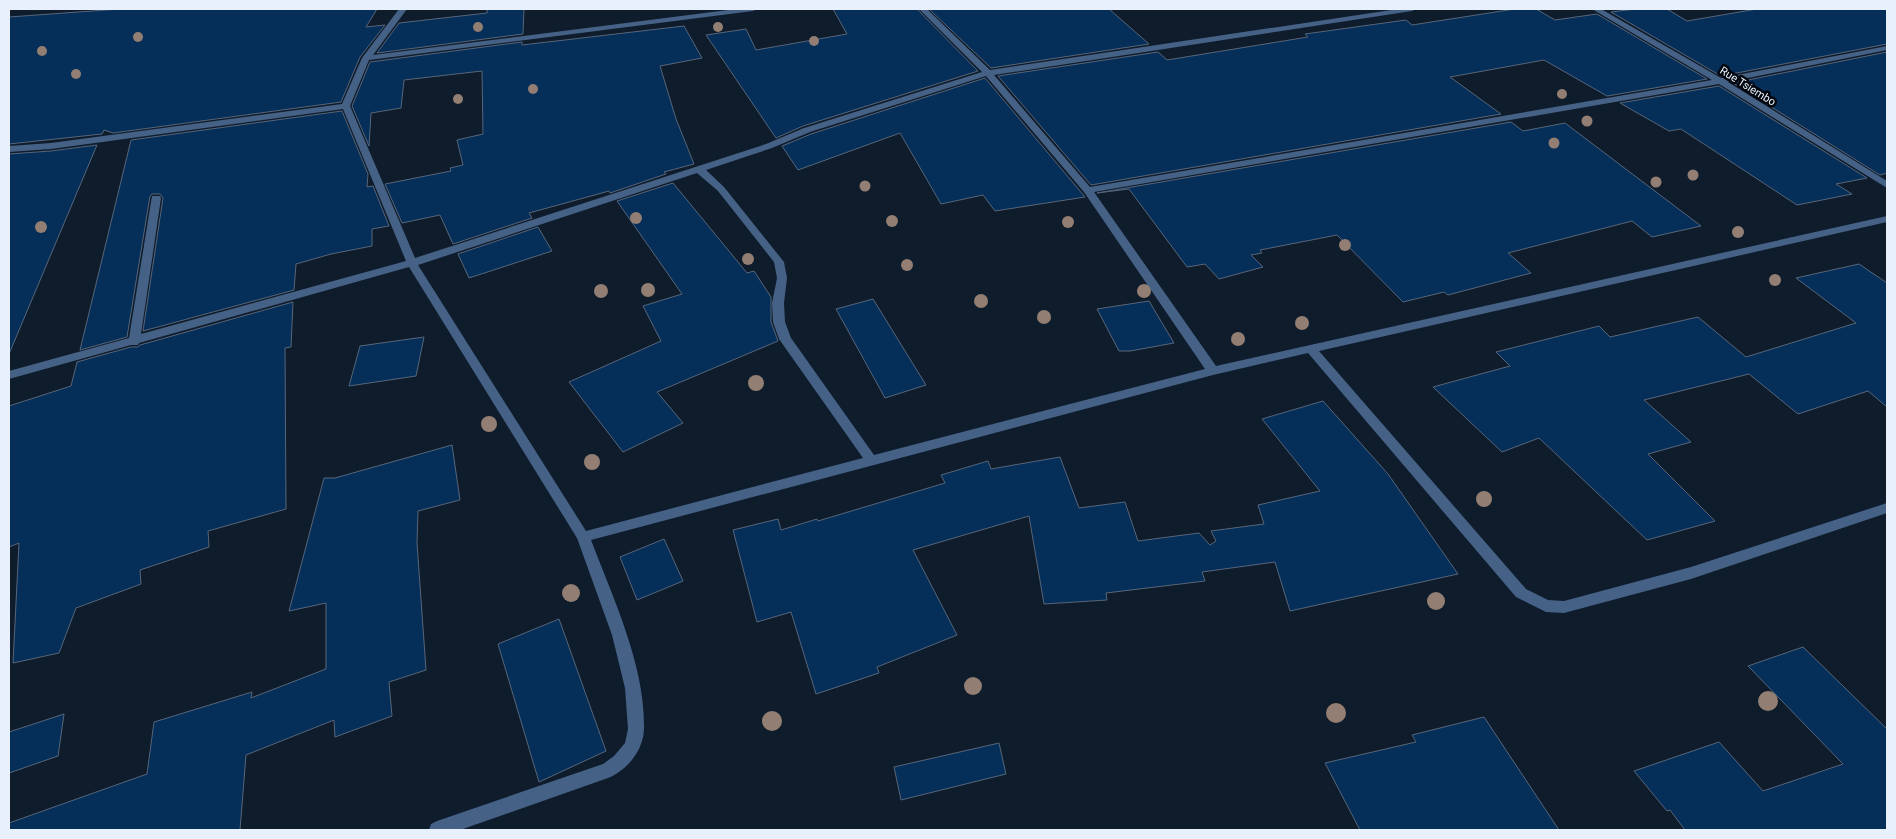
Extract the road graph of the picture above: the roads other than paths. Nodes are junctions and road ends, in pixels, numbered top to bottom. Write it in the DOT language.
graph roads {
  1 [pos="403,9"];
  2 [pos="753,9"];
  3 [pos="923,9"];
  4 [pos="1412,9"];
  5 [pos="1596,9"];
  6 [pos="1887,48"];
  7 [pos="366,58"];
  8 [pos="988,73"];
  9 [pos="1720,81"];
  10 [pos="346,106"];
  11 [pos="9,149"];
  12 [pos="699,169"];
  13 [pos="1887,185"];
  14 [pos="1088,190"];
  15 [pos="156,198"];
  16 [pos="1887,219"];
  17 [pos="412,263"];
  18 [pos="134,342"];
  19 [pos="1311,349"];
  20 [pos="1213,371"];
  21 [pos="9,375"];
  22 [pos="872,462"];
  23 [pos="1887,508"];
  24 [pos="583,537"];
  25 [pos="437,830"];
  1 -- 7 [label="street"];
  2 -- 7 [label="street"];
  3 -- 8 [label="street"];
  4 -- 8 [label="street"];
  5 -- 9 [label="street, Rue Tsiembo"];
  6 -- 9 [label="street"];
  7 -- 10 [label="street"];
  8 -- 12 [label="street"];
  8 -- 14 [label="street"];
  9 -- 13 [label="street, Rue Tsiembo"];
  9 -- 14 [label="street"];
  10 -- 11 [label="street"];
  10 -- 17 [label="street"];
  12 -- 17 [label="street"];
  12 -- 22 [label="street"];
  14 -- 20 [label="street"];
  15 -- 18 [label="street"];
  16 -- 19 [label="street"];
  17 -- 18 [label="street"];
  17 -- 24 [label="street"];
  18 -- 21 [label="street"];
  19 -- 20 [label="street"];
  19 -- 23 [label="street"];
  20 -- 22 [label="street"];
  22 -- 24 [label="street"];
  24 -- 25 [label="street"];
}
